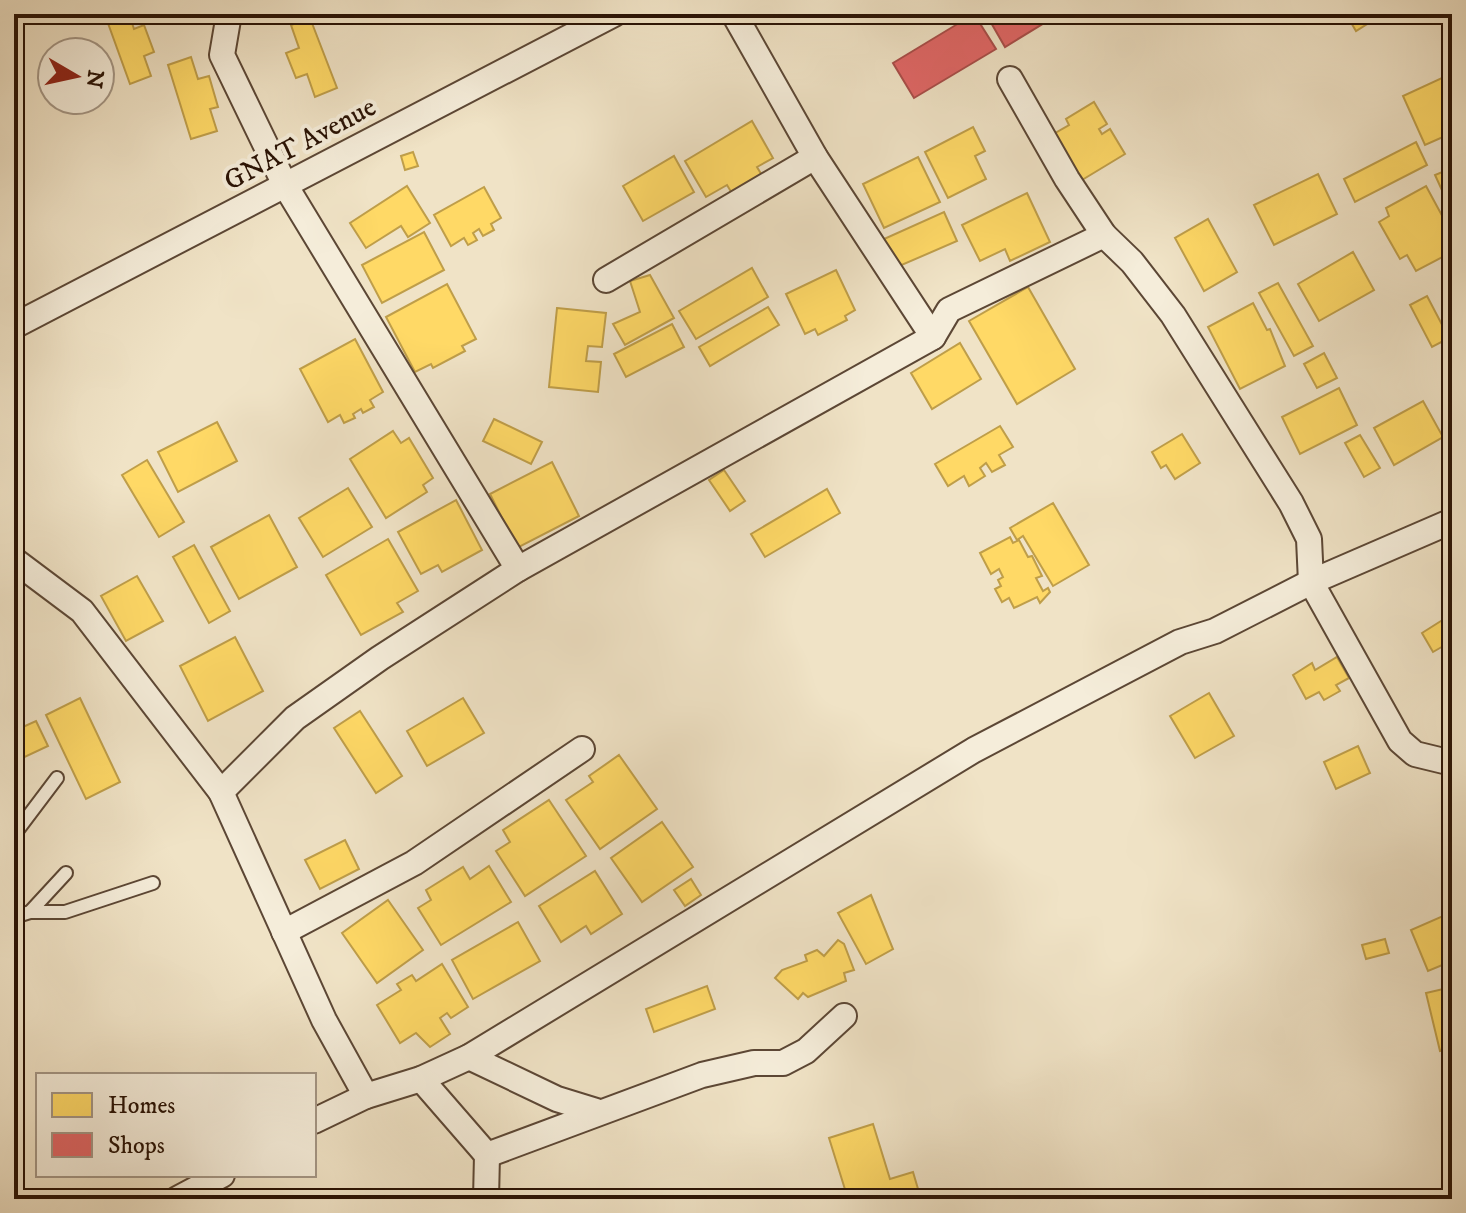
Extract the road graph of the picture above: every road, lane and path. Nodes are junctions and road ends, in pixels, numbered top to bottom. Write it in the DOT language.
graph roads {
  1 [pos="229,14"];
  2 [pos="614,14"];
  3 [pos="734,14"];
  4 [pos="1010,79"];
  5 [pos="815,157"];
  6 [pos="285,185"];
  7 [pos="1104,235"];
  8 [pos="606,280"];
  9 [pos="14,326"];
  10 [pos="933,337"];
  11 [pos="1452,521"];
  12 [pos="14,560"];
  13 [pos="518,569"];
  14 [pos="1311,582"];
  15 [pos="582,749"];
  16 [pos="1452,763"];
  17 [pos="57,778"];
  18 [pos="221,792"];
  19 [pos="14,835"];
  20 [pos="66,873"];
  21 [pos="153,883"];
  22 [pos="30,912"];
  23 [pos="14,917"];
  24 [pos="284,932"];
  25 [pos="844,1016"];
  26 [pos="469,1057"];
  27 [pos="421,1079"];
  28 [pos="366,1096"];
  29 [pos="596,1111"];
  30 [pos="316,1120"];
  31 [pos="487,1155"];
  32 [pos="218,1177"];
  33 [pos="177,1199"];
  34 [pos="486,1199"];
  1 -- 6 [label="street"];
  2 -- 6 [label="street, GNAT Avenue"];
  3 -- 5 [label="street"];
  4 -- 7 [label="street"];
  5 -- 8 [label="street"];
  5 -- 10 [label="street"];
  6 -- 9 [label="street, GNAT Avenue"];
  6 -- 13 [label="street"];
  7 -- 10 [label="street"];
  7 -- 14 [label="street"];
  10 -- 13 [label="street"];
  11 -- 14 [label="street"];
  12 -- 18 [label="street"];
  13 -- 18 [label="street"];
  14 -- 16 [label="street"];
  14 -- 26 [label="street"];
  15 -- 24 [label="street"];
  17 -- 19 [label="lane"];
  18 -- 24 [label="street"];
  20 -- 22 [label="lane"];
  21 -- 22 [label="lane"];
  22 -- 23 [label="lane"];
  24 -- 28 [label="street"];
  25 -- 29 [label="street"];
  26 -- 27 [label="street"];
  26 -- 29 [label="street"];
  27 -- 28 [label="street"];
  27 -- 31 [label="street"];
  28 -- 30 [label="street"];
  29 -- 31 [label="street"];
  31 -- 34 [label="street"];
  32 -- 33 [label="street"];
}
